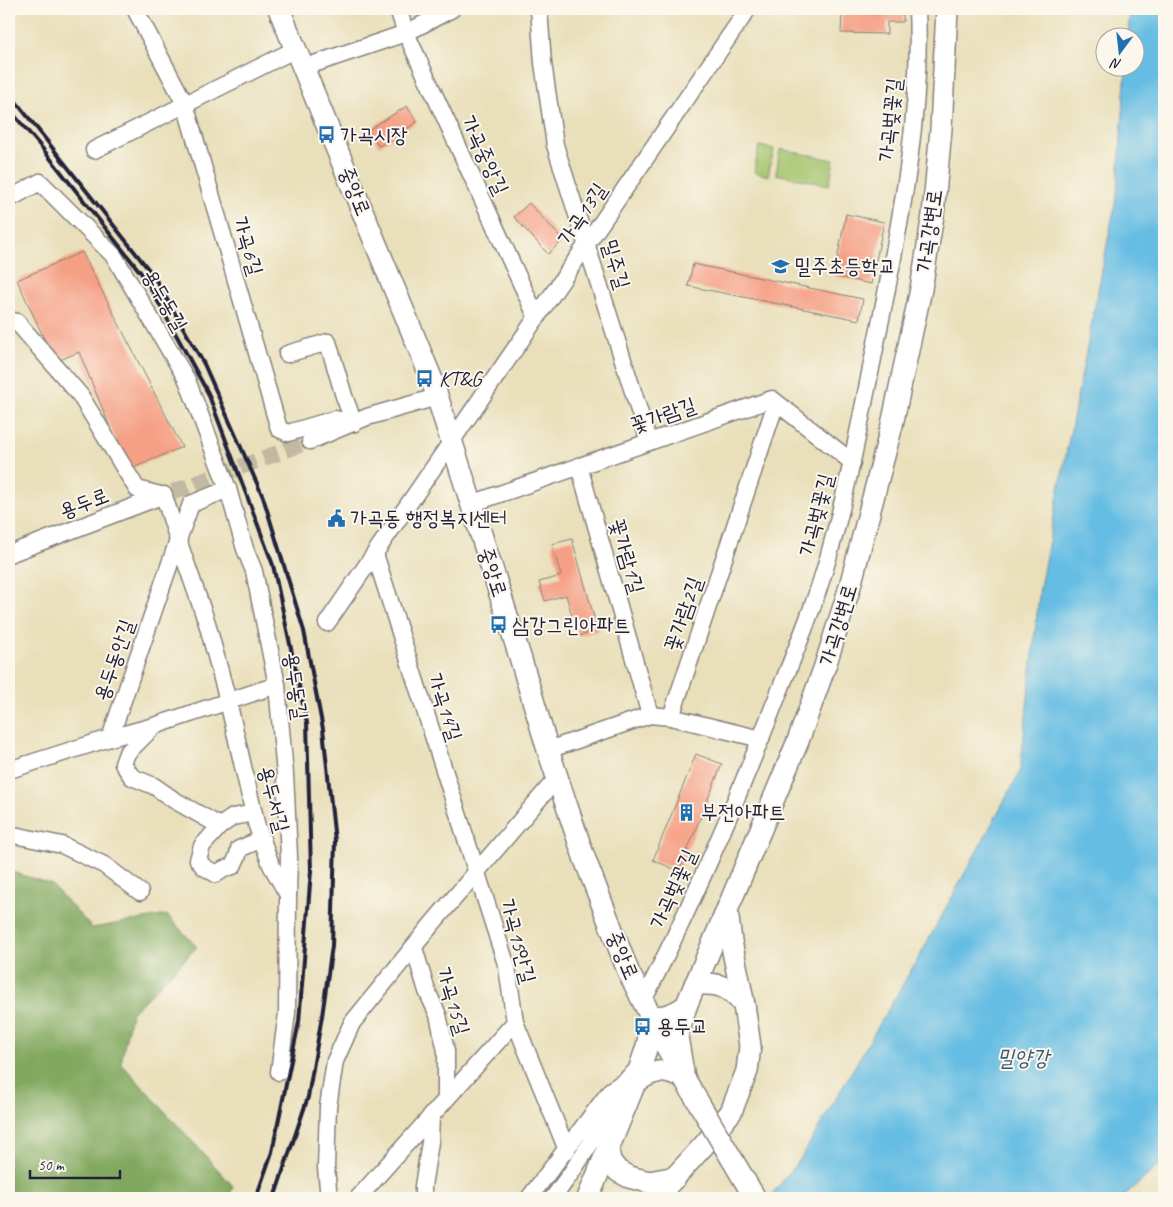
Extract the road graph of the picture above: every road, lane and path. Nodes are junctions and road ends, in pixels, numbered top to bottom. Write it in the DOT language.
graph roads {
  1 [pos="135,9"];
  2 [pos="279,9"];
  3 [pos="398,9"];
  4 [pos="452,9"];
  5 [pos="539,9"];
  6 [pos="917,9"];
  7 [pos="947,9"];
  8 [pos="741,13"];
  9 [pos="406,33"];
  10 [pos="300,58"];
  11 [pos="185,104"];
  12 [pos="94,150"];
  13 [pos="9,199"];
  14 [pos="587,244"];
  15 [pos="537,318"];
  16 [pos="9,320"];
  17 [pos="287,354"];
  18 [pos="438,397"];
  19 [pos="776,403"];
  20 [pos="354,423"];
  21 [pos="310,441"];
  22 [pos="649,442"];
  23 [pos="452,443"];
  24 [pos="852,462"];
  25 [pos="579,466"];
  26 [pos="228,489"];
  27 [pos="169,494"];
  28 [pos="472,504"];
  29 [pos="178,540"];
  30 [pos="9,554"];
  31 [pos="375,554"];
  32 [pos="327,623"];
  33 [pos="277,685"];
  34 [pos="228,700"];
  35 [pos="650,715"];
  36 [pos="671,717"];
  37 [pos="154,726"];
  38 [pos="110,738"];
  39 [pos="761,739"];
  40 [pos="548,750"];
  41 [pos="9,770"];
  42 [pos="557,778"];
  43 [pos="254,813"];
  44 [pos="220,826"];
  45 [pos="9,834"];
  46 [pos="262,840"];
  47 [pos="476,873"];
  48 [pos="140,892"];
  49 [pos="288,895"];
  50 [pos="726,910"];
  51 [pos="414,948"];
  52 [pos="695,984"];
  53 [pos="744,1005"];
  54 [pos="686,1006"];
  55 [pos="647,1008"];
  56 [pos="514,1022"];
  57 [pos="279,1072"];
  58 [pos="634,1076"];
  59 [pos="684,1078"];
  60 [pos="446,1098"];
  61 [pos="431,1115"];
  62 [pos="567,1150"];
  63 [pos="608,1150"];
  64 [pos="676,1177"];
  65 [pos="329,1198"];
  66 [pos="358,1198"];
  67 [pos="422,1198"];
  68 [pos="529,1198"];
  69 [pos="553,1198"];
  70 [pos="588,1198"];
  71 [pos="656,1198"];
  72 [pos="755,1198"];
  1 -- 11 [label="street, 가곡6길"];
  2 -- 10 [label="main road, 중앙로"];
  3 -- 9 [label="street, 가곡중앙길"];
  4 -- 9 [label="street"];
  5 -- 14 [label="street, 밀주길"];
  6 -- 24 [label="street, 가곡벚꽃길"];
  7 -- 50 [label="main road, 가곡강변로"];
  8 -- 14 [label="street, 가곡13길"];
  9 -- 10 [label="street"];
  9 -- 15 [label="street, 가곡중앙길"];
  10 -- 11 [label="street"];
  10 -- 18 [label="main road, 중앙로"];
  11 -- 12 [label="street"];
  11 -- 20 [label="street, 가곡6길"];
  13 -- 26 [label="street, 용두동길"];
  14 -- 15 [label="street, 가곡13길"];
  14 -- 22 [label="street, 밀주길"];
  15 -- 23 [label="street, 가곡13길"];
  16 -- 27 [label="street"];
  17 -- 20 [label="street"];
  18 -- 20 [label="street"];
  18 -- 23 [label="main road, 중앙로"];
  19 -- 22 [label="street, 꽃가람길"];
  19 -- 24 [label="street"];
  19 -- 36 [label="street, 꽃가람2길"];
  20 -- 21 [label="street"];
  22 -- 25 [label="street, 꽃가람길"];
  23 -- 28 [label="main road, 중앙로"];
  23 -- 31 [label="street"];
  24 -- 39 [label="street, 가곡벚꽃길"];
  25 -- 28 [label="street, 꽃가람길"];
  25 -- 35 [label="street, 꽃가람1길"];
  26 -- 29 [label="street"];
  26 -- 33 [label="street, 용두동길"];
  27 -- 29 [label="street"];
  27 -- 30 [label="street, 용두로"];
  28 -- 40 [label="main road, 중앙로"];
  29 -- 34 [label="street, 용두서길"];
  29 -- 38 [label="street, 용두동안길"];
  31 -- 32 [label="street"];
  31 -- 47 [label="street, 가곡14길"];
  33 -- 34 [label="street"];
  33 -- 49 [label="street, 용두동길"];
  34 -- 37 [label="street"];
  34 -- 43 [label="street, 용두서길"];
  35 -- 36 [label="street"];
  35 -- 40 [label="street"];
  36 -- 39 [label="street"];
  37 -- 38 [label="street"];
  37 -- 44 [label="street"];
  38 -- 41 [label="street"];
  39 -- 55 [label="street, 가곡벚꽃길"];
  40 -- 42 [label="main road, 중앙로"];
  42 -- 47 [label="street"];
  42 -- 55 [label="main road, 중앙로"];
  43 -- 44 [label="street"];
  43 -- 46 [label="street, 용두서길"];
  44 -- 46 [label="street"];
  45 -- 48 [label="street"];
  46 -- 49 [label="street, 용두서길"];
  47 -- 51 [label="street"];
  47 -- 56 [label="street, 가곡15안길"];
  49 -- 57 [label="street"];
  50 -- 52 [label="main road, 가곡강변로"];
  50 -- 53 [label="main road"];
  51 -- 60 [label="street, 가곡15길"];
  51 -- 65 [label="street"];
  52 -- 53 [label="main road"];
  52 -- 54 [label="main road, 가곡강변로"];
  53 -- 64 [label="main road"];
  54 -- 55 [label="main road"];
  54 -- 59 [label="main road, 가곡강변로"];
  55 -- 58 [label="main road"];
  55 -- 59 [label="main road, 중앙로"];
  56 -- 60 [label="street"];
  56 -- 62 [label="street, 가곡15안길"];
  58 -- 59 [label="main road"];
  58 -- 62 [label="street"];
  58 -- 63 [label="main road"];
  58 -- 69 [label="street"];
  59 -- 72 [label="main road, 중앙로, bridge"];
  60 -- 61 [label="street"];
  61 -- 66 [label="street"];
  61 -- 67 [label="street"];
  62 -- 68 [label="street"];
  63 -- 64 [label="main road"];
  63 -- 70 [label="main road"];
  64 -- 71 [label="main road"];
}
